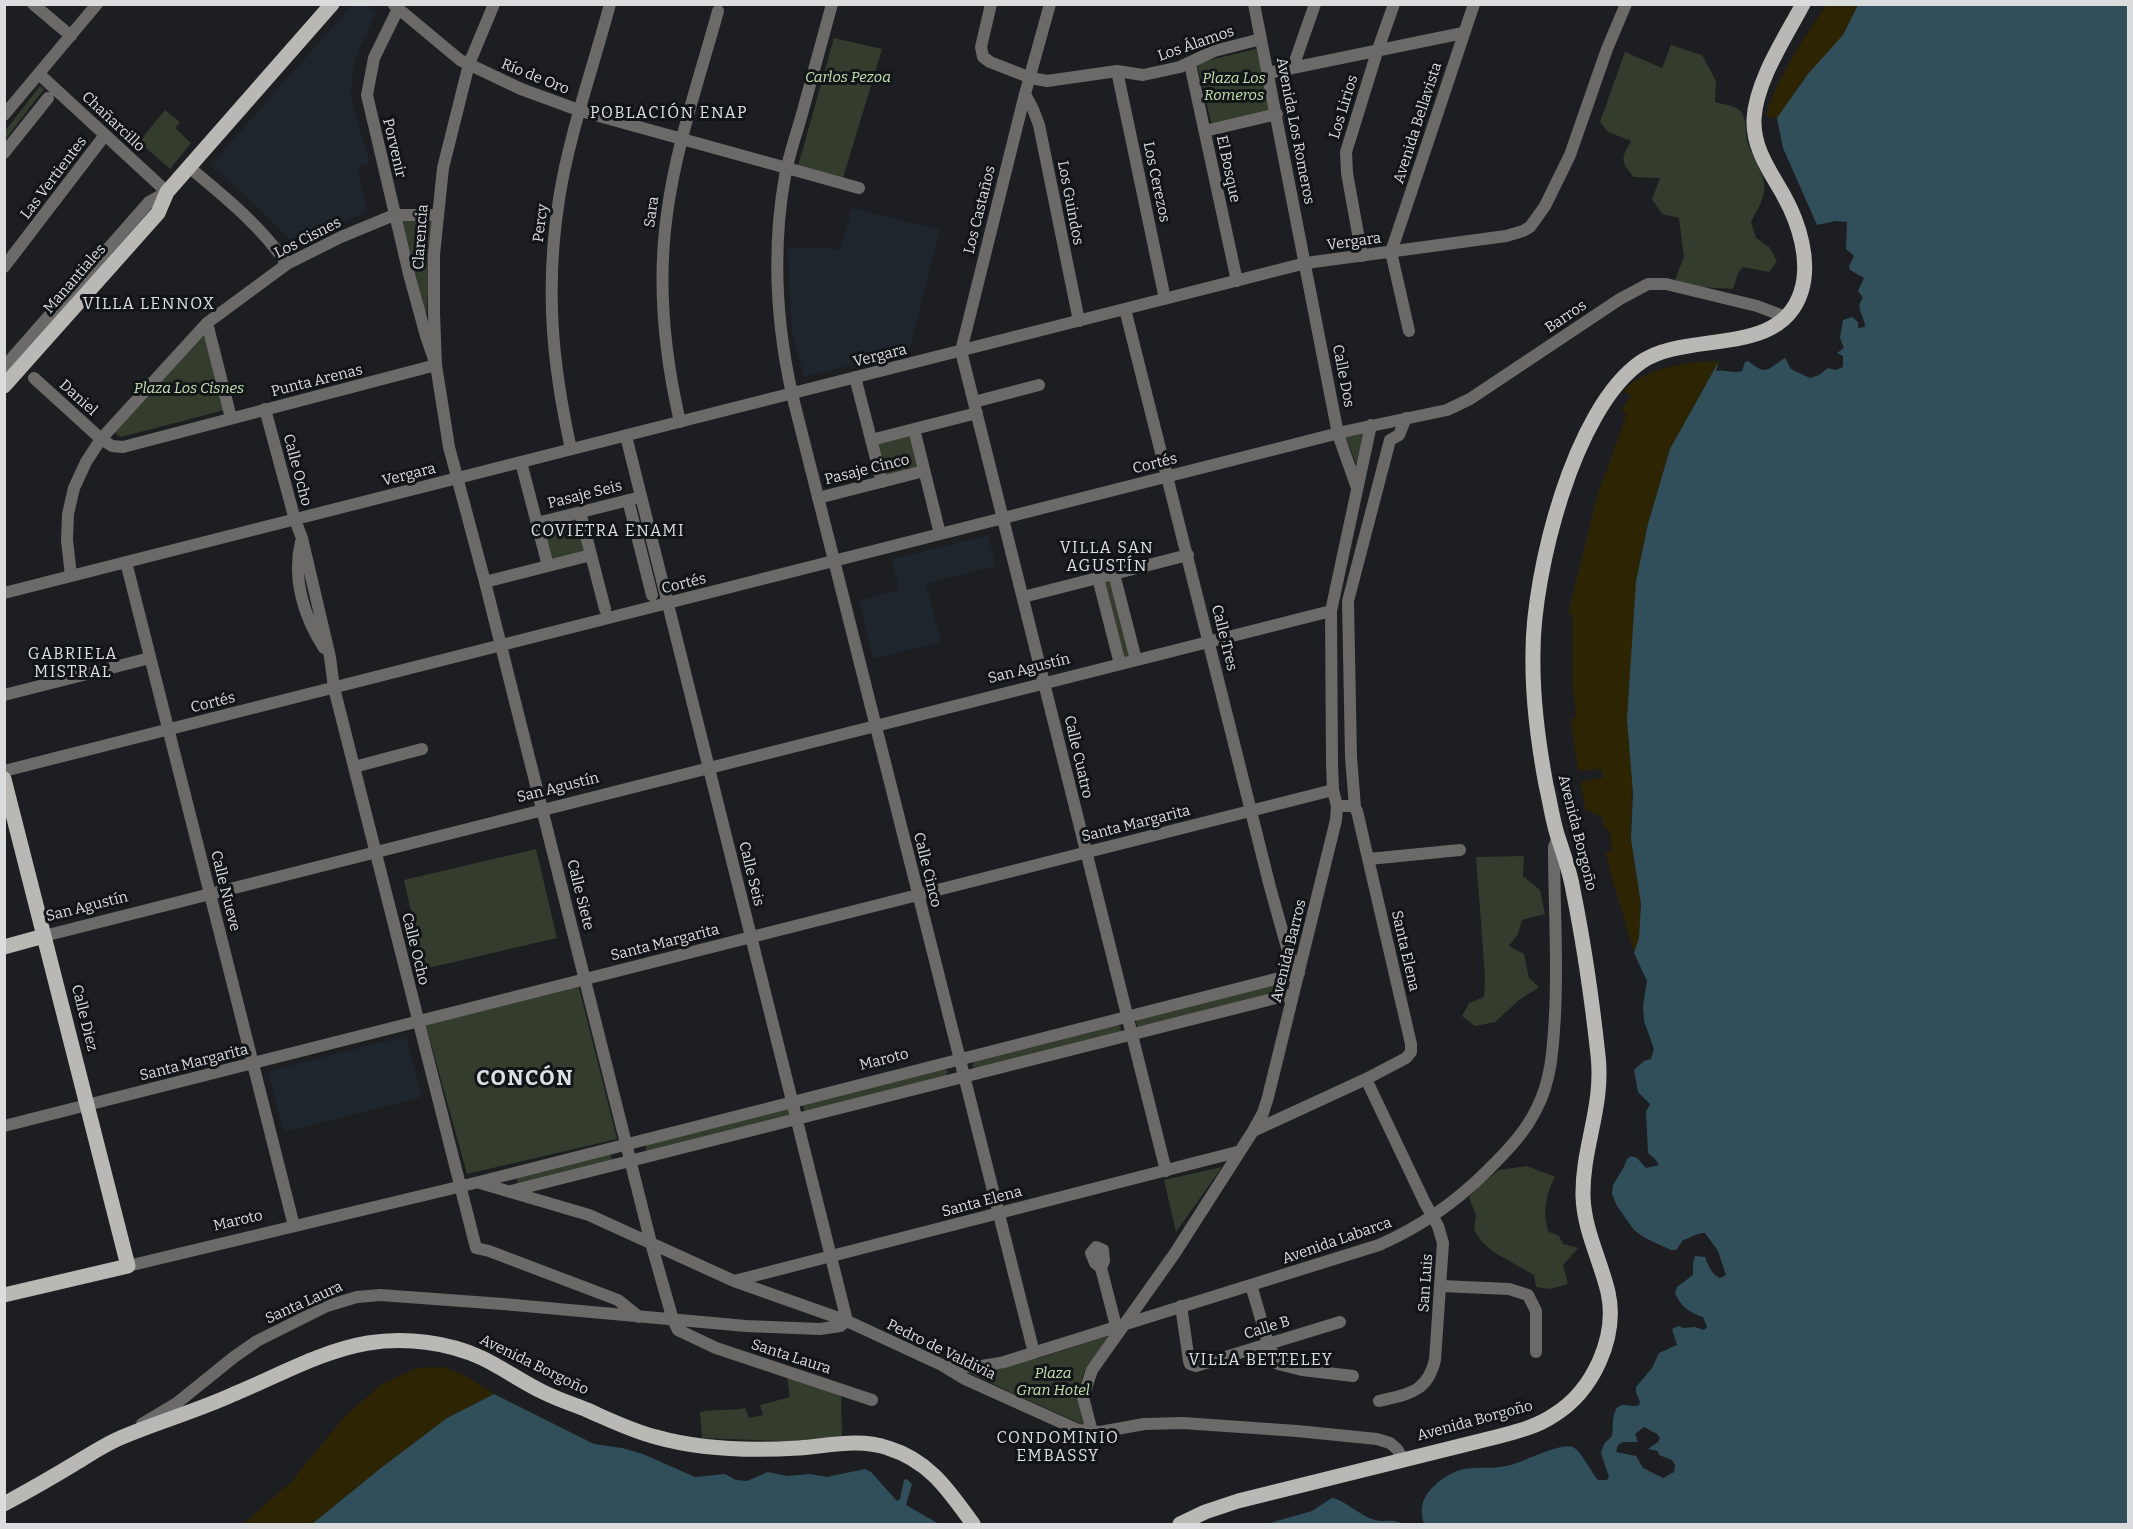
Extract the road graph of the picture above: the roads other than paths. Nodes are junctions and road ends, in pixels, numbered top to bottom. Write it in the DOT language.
graph roads {
  1 [pos="33,4"];
  2 [pos="97,4"];
  3 [pos="332,4"];
  4 [pos="494,4"];
  5 [pos="610,4"];
  6 [pos="832,4"];
  7 [pos="991,4"];
  8 [pos="1050,4"];
  9 [pos="1254,4"];
  10 [pos="1315,4"];
  11 [pos="1394,4"];
  12 [pos="1474,4"];
  13 [pos="1626,4"];
  14 [pos="1803,4"];
  15 [pos="395,7"];
  16 [pos="718,10"];
  17 [pos="1463,33"];
  18 [pos="71,36"];
  19 [pos="1262,39"];
  20 [pos="1377,52"];
  21 [pos="469,64"];
  22 [pos="1190,64"];
  23 [pos="1293,67"];
  24 [pos="1117,71"];
  25 [pos="1268,73"];
  26 [pos="39,74"];
  27 [pos="1031,78"];
  28 [pos="1025,94"];
  29 [pos="48,98"];
  30 [pos="580,111"];
  31 [pos="1277,114"];
  32 [pos="4,115"];
  33 [pos="1205,131"];
  34 [pos="105,135"];
  35 [pos="682,138"];
  36 [pos="4,153"];
  37 [pos="189,167"];
  38 [pos="787,168"];
  39 [pos="859,188"];
  40 [pos="167,192"];
  41 [pos="394,215"];
  42 [pos="437,215"];
  43 [pos="1391,252"];
  44 [pos="1362,256"];
  45 [pos="1306,263"];
  46 [pos="287,264"];
  47 [pos="4,267"];
  48 [pos="1237,281"];
  49 [pos="1165,299"];
  50 [pos="1125,309"];
  51 [pos="1785,317"];
  52 [pos="1078,321"];
  53 [pos="207,323"];
  54 [pos="1408,331"];
  55 [pos="961,351"];
  56 [pos="436,365"];
  57 [pos="5,366"];
  58 [pos="855,377"];
  59 [pos="34,378"];
  60 [pos="1039,385"];
  61 [pos="4,386"];
  62 [pos="792,394"];
  63 [pos="975,408"];
  64 [pos="265,409"];
  65 [pos="231,418"];
  66 [pos="1406,418"];
  67 [pos="680,422"];
  68 [pos="1371,425"];
  69 [pos="914,429"];
  70 [pos="1338,434"];
  71 [pos="626,436"];
  72 [pos="101,439"];
  73 [pos="871,440"];
  74 [pos="571,449"];
  75 [pos="521,462"];
  76 [pos="924,471"];
  77 [pos="1168,477"];
  78 [pos="458,478"];
  79 [pos="882,482"];
  80 [pos="1358,492"];
  81 [pos="641,496"];
  82 [pos="818,498"];
  83 [pos="627,500"];
  84 [pos="580,512"];
  85 [pos="1003,518"];
  86 [pos="294,520"];
  87 [pos="537,523"];
  88 [pos="940,534"];
  89 [pos="591,555"];
  90 [pos="1188,555"];
  91 [pos="834,561"];
  92 [pos="126,562"];
  93 [pos="548,566"];
  94 [pos="1114,574"];
  95 [pos="71,576"];
  96 [pos="1098,578"];
  97 [pos="485,582"];
  98 [pos="4,593"];
  99 [pos="652,595"];
  100 [pos="1023,597"];
  101 [pos="668,603"];
  102 [pos="605,609"];
  103 [pos="1331,611"];
  104 [pos="1209,642"];
  105 [pos="501,645"];
  106 [pos="150,658"];
  107 [pos="1136,660"];
  108 [pos="1120,664"];
  109 [pos="1045,683"];
  110 [pos="334,688"];
  111 [pos="4,695"];
  112 [pos="876,726"];
  113 [pos="168,730"];
  114 [pos="422,749"];
  115 [pos="354,767"];
  116 [pos="709,768"];
  117 [pos="4,771"];
  118 [pos="4,779"];
  119 [pos="1333,790"];
  120 [pos="1337,806"];
  121 [pos="1355,807"];
  122 [pos="543,810"];
  123 [pos="1250,811"];
  124 [pos="1558,837"];
  125 [pos="1460,850"];
  126 [pos="1085,852"];
  127 [pos="376,853"];
  128 [pos="1369,859"];
  129 [pos="210,894"];
  130 [pos="918,895"];
  131 [pos="44,936"];
  132 [pos="751,937"];
  133 [pos="4,946"];
  134 [pos="1299,973"];
  135 [pos="585,979"];
  136 [pos="1293,994"];
  137 [pos="1127,1017"];
  138 [pos="418,1021"];
  139 [pos="1131,1034"];
  140 [pos="960,1059"];
  141 [pos="253,1063"];
  142 [pos="964,1076"];
  143 [pos="1366,1079"];
  144 [pos="792,1102"];
  145 [pos="87,1105"];
  146 [pos="796,1118"];
  147 [pos="4,1126"];
  148 [pos="1252,1131"];
  149 [pos="627,1144"];
  150 [pos="1238,1152"];
  151 [pos="630,1161"];
  152 [pos="1166,1171"];
  153 [pos="479,1182"];
  154 [pos="460,1187"];
  155 [pos="511,1191"];
  156 [pos="999,1212"];
  157 [pos="1434,1217"];
  158 [pos="294,1226"];
  159 [pos="651,1243"];
  160 [pos="831,1257"];
  161 [pos="128,1266"];
  162 [pos="1101,1268"];
  163 [pos="734,1281"];
  164 [pos="1251,1286"];
  165 [pos="1441,1286"];
  166 [pos="4,1295"];
  167 [pos="1181,1306"];
  168 [pos="639,1317"];
  169 [pos="673,1320"];
  170 [pos="847,1320"];
  171 [pos="1340,1322"];
  172 [pos="1121,1324"];
  173 [pos="1268,1343"];
  174 [pos="1536,1352"];
  175 [pos="1034,1353"];
  176 [pos="942,1365"];
  177 [pos="1353,1376"];
  178 [pos="872,1400"];
  179 [pos="1380,1401"];
  180 [pos="1092,1432"];
  181 [pos="120,1438"];
  182 [pos="1403,1459"];
  183 [pos="4,1504"];
  184 [pos="973,1524"];
  185 [pos="1180,1524"];
  1 -- 18 [label="street"];
  2 -- 18 [label="street"];
  3 -- 37 [label="main road, Manantiales"];
  4 -- 21 [label="street, Clarencia"];
  5 -- 30 [label="street, Percy"];
  6 -- 38 [label="street, Calle Cinco"];
  7 -- 27 [label="street, Los Álamos"];
  8 -- 27 [label="street, Los Castaños"];
  9 -- 19 [label="street, Avenida Los Romeros"];
  10 -- 23 [label="street"];
  11 -- 20 [label="street, Los Lirios"];
  12 -- 17 [label="street, Avenida Bellavista"];
  13 -- 43 [label="street, Vergara"];
  14 -- 51 [label="main road, Avenida Borgoño"];
  15 -- 21 [label="street, Río de Oro"];
  15 -- 41 [label="street, Porvenir"];
  16 -- 35 [label="street, Sara"];
  17 -- 20 [label="street"];
  17 -- 43 [label="street, Avenida Bellavista"];
  18 -- 26 [label="street"];
  19 -- 22 [label="street, Los Álamos"];
  19 -- 25 [label="street, Avenida Los Romeros"];
  20 -- 23 [label="street"];
  20 -- 44 [label="street, Los Lirios"];
  21 -- 30 [label="street, Río de Oro"];
  21 -- 42 [label="street, Clarencia"];
  22 -- 24 [label="street, Los Álamos"];
  22 -- 33 [label="street, El Bosque"];
  23 -- 25 [label="street"];
  24 -- 27 [label="street, Los Álamos"];
  24 -- 49 [label="street, Los Cerezos"];
  25 -- 31 [label="street, Avenida Los Romeros"];
  26 -- 32 [label="street"];
  26 -- 34 [label="street, Chañarcillo"];
  27 -- 28 [label="street, Los Castaños"];
  28 -- 52 [label="street, Los Guindos"];
  28 -- 55 [label="street, Los Castaños"];
  29 -- 36 [label="street"];
  30 -- 35 [label="street, Río de Oro"];
  30 -- 74 [label="street, Percy"];
  31 -- 33 [label="street"];
  31 -- 45 [label="street, Avenida Los Romeros"];
  33 -- 48 [label="street, El Bosque"];
  34 -- 40 [label="street, Chañarcillo"];
  34 -- 47 [label="street, Las Vertientes"];
  35 -- 38 [label="street, Río de Oro"];
  35 -- 67 [label="street, Sara"];
  37 -- 40 [label="main road, Manantiales"];
  37 -- 46 [label="street"];
  38 -- 39 [label="street, Río de Oro"];
  38 -- 62 [label="street, Calle Cinco"];
  40 -- 57 [label="street, Manantiales"];
  40 -- 61 [label="main road, Manantiales"];
  41 -- 42 [label="street, Los Cisnes"];
  41 -- 46 [label="street, Los Cisnes"];
  41 -- 56 [label="street, Porvenir"];
  42 -- 56 [label="street, Clarencia"];
  43 -- 44 [label="street, Vergara"];
  43 -- 54 [label="street"];
  44 -- 45 [label="street, Vergara"];
  45 -- 48 [label="street, Vergara"];
  45 -- 70 [label="street, Calle Dos"];
  46 -- 53 [label="street, Los Cisnes"];
  48 -- 49 [label="street, Vergara"];
  49 -- 50 [label="street, Vergara"];
  50 -- 52 [label="street, Vergara"];
  50 -- 77 [label="street, Calle Tres"];
  51 -- 66 [label="street, Barros"];
  51 -- 124 [label="main road, Avenida Borgoño"];
  52 -- 55 [label="street, Vergara"];
  53 -- 65 [label="street"];
  53 -- 72 [label="street, Los Cisnes"];
  55 -- 58 [label="street, Vergara"];
  55 -- 63 [label="street, Calle Cuatro"];
  56 -- 64 [label="street, Punta Arenas"];
  56 -- 78 [label="street, Clarencia"];
  58 -- 62 [label="street, Vergara"];
  58 -- 73 [label="street"];
  59 -- 72 [label="street, Daniel"];
  60 -- 63 [label="street"];
  62 -- 67 [label="street, Vergara"];
  62 -- 82 [label="street, Calle Cinco"];
  63 -- 69 [label="street"];
  63 -- 85 [label="street, Calle Cuatro"];
  64 -- 65 [label="street, Punta Arenas"];
  64 -- 86 [label="street, Calle Ocho"];
  65 -- 72 [label="street, Punta Arenas"];
  66 -- 68 [label="street, Barros"];
  66 -- 121 [label="street"];
  67 -- 71 [label="street, Vergara"];
  68 -- 70 [label="street, Cortés"];
  68 -- 80 [label="street, Avenida Barros"];
  69 -- 73 [label="street"];
  69 -- 76 [label="street"];
  70 -- 77 [label="street, Cortés"];
  70 -- 80 [label="street, Calle Dos"];
  71 -- 74 [label="street, Vergara"];
  71 -- 81 [label="street, Calle Seis"];
  72 -- 95 [label="street, Los Cisnes"];
  73 -- 79 [label="street"];
  74 -- 75 [label="street, Vergara"];
  75 -- 78 [label="street, Vergara"];
  75 -- 87 [label="street"];
  76 -- 79 [label="street, Pasaje Cinco"];
  76 -- 88 [label="street"];
  77 -- 85 [label="street, Cortés"];
  77 -- 90 [label="street, Calle Tres"];
  78 -- 86 [label="street, Vergara"];
  78 -- 97 [label="street, Calle Siete"];
  79 -- 82 [label="street, Pasaje Cinco"];
  80 -- 103 [label="street, Avenida Barros"];
  81 -- 83 [label="street, Pasaje Seis"];
  81 -- 101 [label="street, Calle Seis"];
  82 -- 91 [label="street, Calle Cinco"];
  83 -- 84 [label="street, Pasaje Seis"];
  83 -- 99 [label="street"];
  84 -- 87 [label="street, Pasaje Seis"];
  84 -- 89 [label="street"];
  85 -- 88 [label="street, Cortés"];
  85 -- 100 [label="street, Calle Cuatro"];
  86 -- 92 [label="street, Vergara"];
  86 -- 110 [label="street, Calle Ocho"];
  87 -- 93 [label="street"];
  88 -- 91 [label="street, Cortés"];
  89 -- 93 [label="street"];
  89 -- 102 [label="street"];
  90 -- 94 [label="street"];
  90 -- 104 [label="street, Calle Tres"];
  91 -- 101 [label="street, Cortés"];
  91 -- 112 [label="street, Calle Cinco"];
  92 -- 95 [label="street, Vergara"];
  92 -- 106 [label="street, Calle Nueve"];
  93 -- 97 [label="street"];
  94 -- 96 [label="street"];
  94 -- 107 [label="street"];
  95 -- 98 [label="street, Vergara"];
  96 -- 100 [label="street"];
  96 -- 108 [label="street"];
  97 -- 105 [label="street, Calle Siete"];
  100 -- 109 [label="street, Calle Cuatro"];
  101 -- 105 [label="street, Cortés"];
  101 -- 116 [label="street, Calle Seis"];
  103 -- 104 [label="street, San Agustín"];
  103 -- 119 [label="street, Avenida Barros"];
  104 -- 107 [label="street, San Agustín"];
  104 -- 123 [label="street, Calle Tres"];
  105 -- 110 [label="street, Cortés"];
  105 -- 122 [label="street, Calle Siete"];
  106 -- 111 [label="street"];
  106 -- 113 [label="street, Calle Nueve"];
  107 -- 108 [label="street, San Agustín"];
  108 -- 109 [label="street, San Agustín"];
  109 -- 112 [label="street, San Agustín"];
  109 -- 126 [label="street, Calle Cuatro"];
  110 -- 113 [label="street, Cortés"];
  110 -- 115 [label="street, Calle Ocho"];
  112 -- 116 [label="street, San Agustín"];
  112 -- 130 [label="street, Calle Cinco"];
  113 -- 117 [label="street, Cortés"];
  113 -- 129 [label="street, Calle Nueve"];
  114 -- 115 [label="street"];
  115 -- 127 [label="street, Calle Ocho"];
  116 -- 122 [label="street, San Agustín"];
  116 -- 132 [label="street, Calle Seis"];
  118 -- 131 [label="main road, Calle Diez"];
  119 -- 120 [label="street, Avenida Barros"];
  119 -- 123 [label="street, Santa Margarita"];
  120 -- 121 [label="street"];
  120 -- 134 [label="street, Avenida Barros"];
  121 -- 128 [label="street, Santa Elena"];
  122 -- 127 [label="street, San Agustín"];
  122 -- 135 [label="street, Calle Siete"];
  123 -- 126 [label="street, Santa Margarita"];
  123 -- 134 [label="street, Calle Tres"];
  124 -- 157 [label="street, Avenida Labarca"];
  124 -- 182 [label="main road, Avenida Borgoño"];
  125 -- 128 [label="street"];
  126 -- 130 [label="street, Santa Margarita"];
  126 -- 137 [label="street, Calle Cuatro"];
  127 -- 129 [label="street, San Agustín"];
  127 -- 138 [label="street, Calle Ocho"];
  128 -- 143 [label="street, Santa Elena"];
  129 -- 131 [label="street, San Agustín"];
  129 -- 141 [label="street, Calle Nueve"];
  130 -- 132 [label="street, Santa Margarita"];
  130 -- 140 [label="street, Calle Cinco"];
  131 -- 133 [label="main road, San Agustín"];
  131 -- 145 [label="main road, Calle Diez"];
  132 -- 135 [label="street, Santa Margarita"];
  132 -- 144 [label="street, Calle Seis"];
  134 -- 136 [label="street, Avenida Barros"];
  134 -- 137 [label="street, Maroto"];
  135 -- 138 [label="street, Santa Margarita"];
  135 -- 149 [label="street, Calle Siete"];
  136 -- 139 [label="street"];
  136 -- 148 [label="street, Avenida Barros"];
  137 -- 139 [label="street, Calle Cuatro"];
  137 -- 140 [label="street, Maroto"];
  138 -- 141 [label="street, Santa Margarita"];
  138 -- 154 [label="street, Calle Ocho"];
  139 -- 142 [label="street"];
  139 -- 152 [label="street, Calle Cuatro"];
  140 -- 142 [label="street, Calle Cinco"];
  140 -- 144 [label="street, Maroto"];
  141 -- 145 [label="street, Santa Margarita"];
  141 -- 158 [label="street, Calle Nueve"];
  142 -- 146 [label="street"];
  142 -- 156 [label="street, Calle Cinco"];
  143 -- 148 [label="street, Santa Elena"];
  143 -- 157 [label="street, San Luis"];
  144 -- 146 [label="street, Calle Seis"];
  144 -- 149 [label="street, Maroto"];
  145 -- 147 [label="street, Santa Margarita"];
  145 -- 161 [label="main road, Calle Diez"];
  146 -- 151 [label="street"];
  146 -- 160 [label="street, Calle Seis"];
  148 -- 150 [label="street, Avenida Barros"];
  149 -- 151 [label="street, Calle Siete"];
  149 -- 153 [label="street, Maroto"];
  150 -- 152 [label="street, Santa Elena"];
  150 -- 172 [label="street, Avenida Barros"];
  151 -- 155 [label="street"];
  151 -- 159 [label="street, Calle Siete"];
  152 -- 156 [label="street, Santa Elena"];
  153 -- 154 [label="street, Maroto"];
  153 -- 155 [label="street"];
  154 -- 158 [label="street, Maroto"];
  154 -- 168 [label="street, Calle Ocho"];
  155 -- 159 [label="street, Pedro de Valdivia"];
  156 -- 160 [label="street, Santa Elena"];
  156 -- 175 [label="street, Calle Cinco"];
  157 -- 164 [label="street, Avenida Labarca"];
  157 -- 165 [label="street, San Luis"];
  158 -- 161 [label="street, Maroto"];
  159 -- 163 [label="street, Pedro de Valdivia"];
  159 -- 169 [label="street, Calle Siete"];
  160 -- 163 [label="street, Santa Elena"];
  160 -- 170 [label="street, Calle Seis"];
  161 -- 166 [label="main road, Maroto"];
  162 -- 172 [label="street"];
  163 -- 170 [label="street, Pedro de Valdivia"];
  164 -- 167 [label="street, Avenida Labarca"];
  164 -- 173 [label="street"];
  165 -- 174 [label="street"];
  165 -- 179 [label="street, San Luis"];
  167 -- 172 [label="street, Avenida Labarca"];
  167 -- 173 [label="street, Calle B"];
  168 -- 169 [label="street, Santa Laura"];
  168 -- 181 [label="street, Santa Laura"];
  169 -- 170 [label="street, Santa Laura"];
  169 -- 178 [label="street, Santa Laura"];
  170 -- 176 [label="street, Pedro de Valdivia"];
  171 -- 173 [label="street, Calle B"];
  172 -- 175 [label="street, Avenida Labarca"];
  172 -- 180 [label="street, Avenida Barros"];
  173 -- 177 [label="street"];
  175 -- 176 [label="street, Avenida Labarca"];
  176 -- 180 [label="street, Pedro de Valdivia"];
  180 -- 182 [label="street, Pedro de Valdivia"];
  181 -- 183 [label="main road, Avenida Borgoño"];
  181 -- 184 [label="main road, Avenida Borgoño"];
  182 -- 185 [label="main road, Avenida Borgoño"];
}
